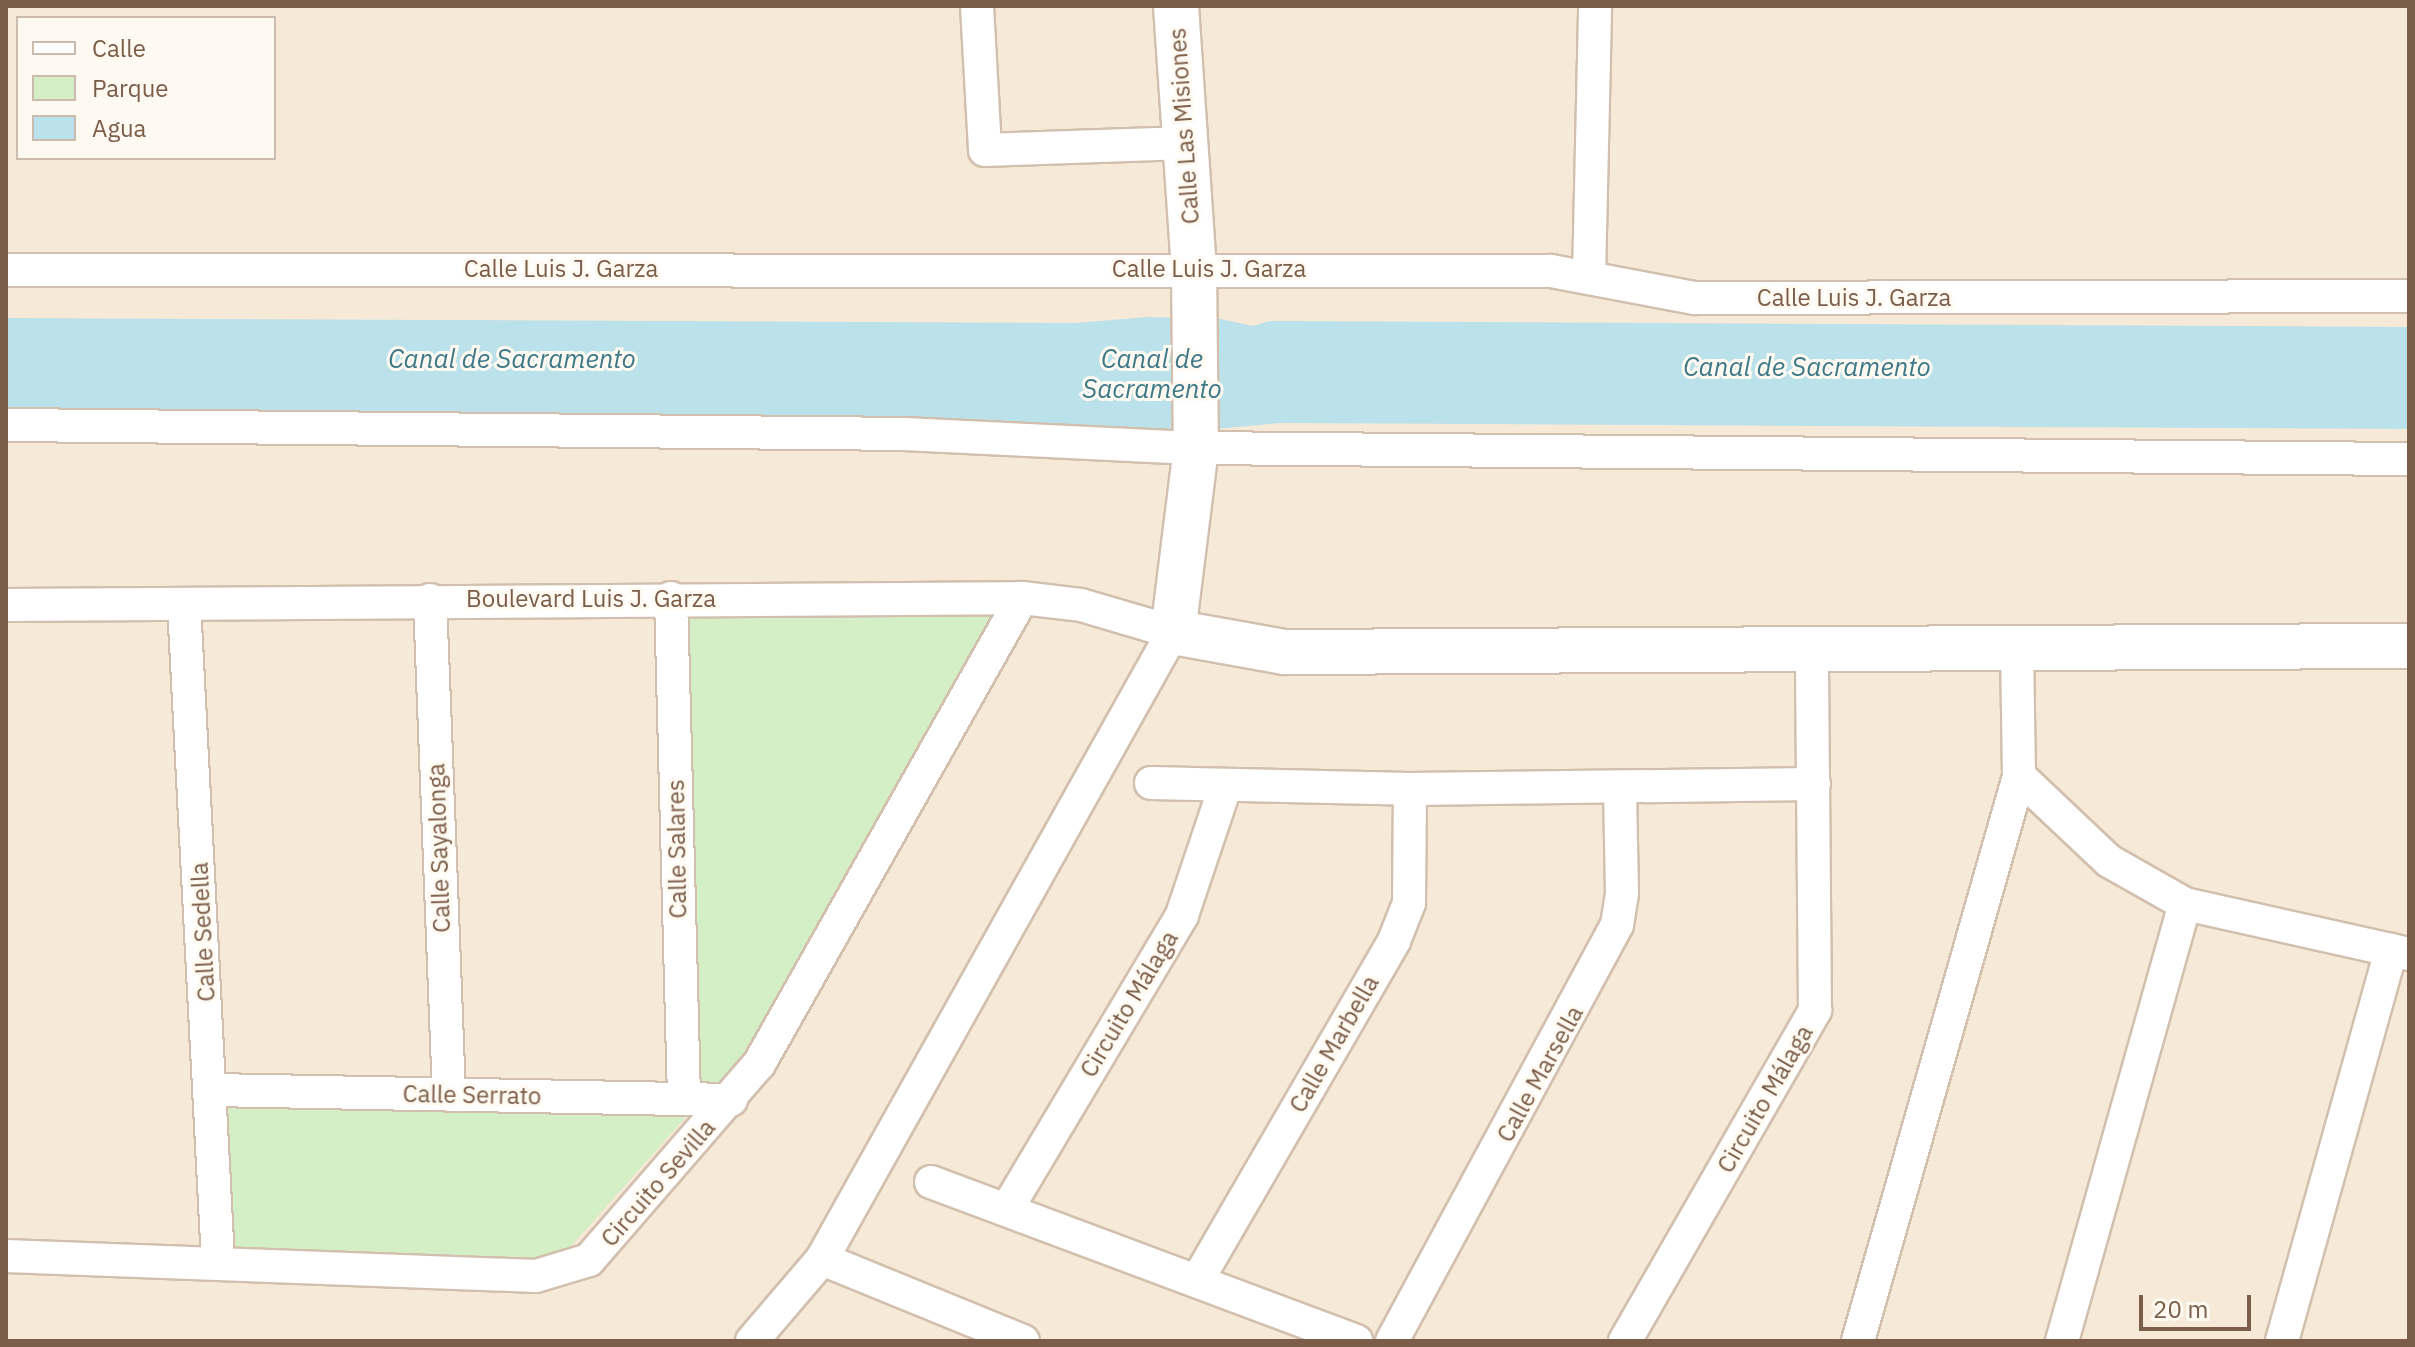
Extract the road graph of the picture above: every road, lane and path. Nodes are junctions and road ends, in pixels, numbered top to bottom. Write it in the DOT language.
graph roads {
  1 [pos="977,6"];
  2 [pos="1176,6"];
  3 [pos="1595,6"];
  4 [pos="1185,143"];
  5 [pos="6,270"];
  6 [pos="1589,277"];
  7 [pos="1194,282"];
  8 [pos="2409,296"];
  9 [pos="6,425"];
  10 [pos="1196,439"];
  11 [pos="2409,459"];
  12 [pos="671,598"];
  13 [pos="1022,598"];
  14 [pos="430,600"];
  15 [pos="184,604"];
  16 [pos="6,605"];
  17 [pos="1173,632"];
  18 [pos="2409,646"];
  19 [pos="1812,649"];
  20 [pos="2017,651"];
  21 [pos="2019,776"];
  22 [pos="1151,783"];
  23 [pos="1814,784"];
  24 [pos="1225,787"];
  25 [pos="1620,788"];
  26 [pos="1410,789"];
  27 [pos="2185,904"];
  28 [pos="2400,952"];
  29 [pos="212,1090"];
  30 [pos="449,1095"];
  31 [pos="684,1099"];
  32 [pos="731,1100"];
  33 [pos="931,1182"];
  34 [pos="1007,1209"];
  35 [pos="6,1256"];
  36 [pos="822,1259"];
  37 [pos="218,1261"];
  38 [pos="1197,1281"];
  39 [pos="941,1310"];
  40 [pos="752,1341"];
  41 [pos="960,1341"];
  42 [pos="1023,1341"];
  43 [pos="1356,1341"];
  44 [pos="1392,1341"];
  45 [pos="1625,1341"];
  46 [pos="1858,1341"];
  47 [pos="2062,1341"];
  48 [pos="2282,1341"];
  1 -- 4 [label="street"];
  2 -- 4 [label="street, Calle Las Misiones"];
  3 -- 6 [label="street"];
  4 -- 7 [label="street, Calle Las Misiones"];
  5 -- 7 [label="street, Calle Luis J. Garza"];
  6 -- 7 [label="street, Calle Luis J. Garza"];
  6 -- 8 [label="street, Calle Luis J. Garza"];
  7 -- 10 [label="street, Calle Las Misiones"];
  9 -- 10 [label="street"];
  10 -- 11 [label="street"];
  10 -- 17 [label="street, Calle Las Misiones"];
  12 -- 13 [label="street, Boulevard Luis J. Garza"];
  12 -- 14 [label="street, Boulevard Luis J. Garza"];
  12 -- 31 [label="street, Calle Salares"];
  13 -- 17 [label="street, Boulevard Luis J. Garza"];
  13 -- 32 [label="street, Circuito Sevilla"];
  14 -- 15 [label="street, Boulevard Luis J. Garza"];
  14 -- 30 [label="street, Calle Sayalonga"];
  15 -- 16 [label="street, Boulevard Luis J. Garza"];
  15 -- 29 [label="street, Calle Sedella"];
  17 -- 19 [label="street"];
  17 -- 36 [label="street"];
  18 -- 20 [label="street"];
  19 -- 20 [label="street"];
  19 -- 23 [label="street, Circuito Málaga"];
  20 -- 21 [label="street"];
  21 -- 27 [label="street"];
  21 -- 46 [label="street"];
  22 -- 24 [label="street"];
  23 -- 25 [label="street"];
  23 -- 45 [label="street, Circuito Málaga"];
  24 -- 26 [label="street"];
  24 -- 34 [label="street, Circuito Málaga"];
  25 -- 26 [label="street"];
  25 -- 44 [label="street, Calle Marsella"];
  26 -- 38 [label="street, Calle Marbella"];
  27 -- 28 [label="street"];
  27 -- 47 [label="street"];
  28 -- 48 [label="street"];
  29 -- 30 [label="street, Calle Serrato"];
  29 -- 37 [label="street, Calle Sedella"];
  30 -- 31 [label="street, Calle Serrato"];
  31 -- 32 [label="street, Calle Serrato"];
  32 -- 37 [label="street, Circuito Sevilla"];
  33 -- 34 [label="street"];
  34 -- 38 [label="street"];
  35 -- 37 [label="street, Circuito Sevilla"];
  36 -- 39 [label="street"];
  36 -- 40 [label="street"];
  38 -- 43 [label="street"];
  39 -- 41 [label="street"];
  39 -- 42 [label="street"];
}
